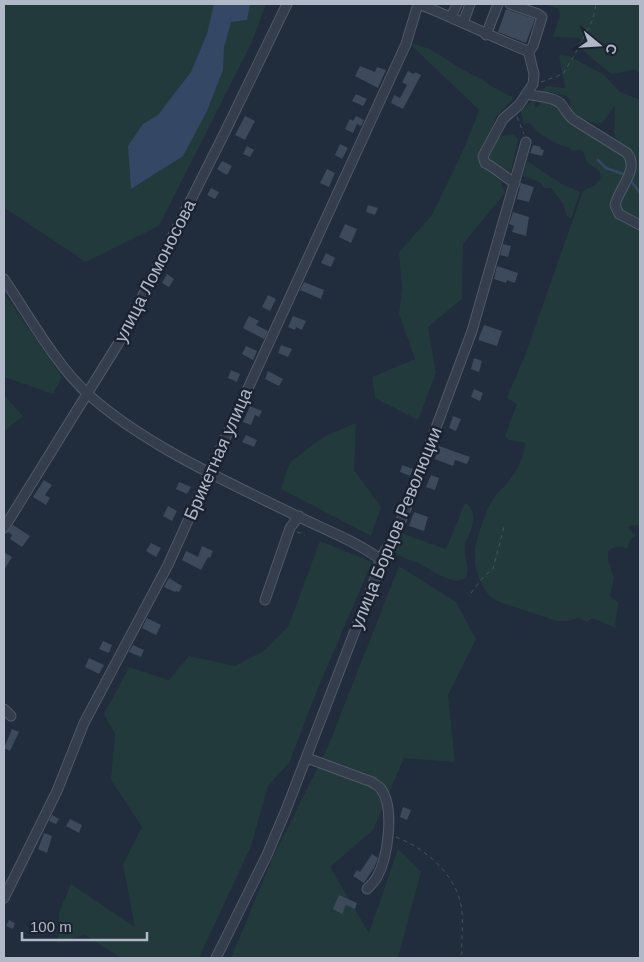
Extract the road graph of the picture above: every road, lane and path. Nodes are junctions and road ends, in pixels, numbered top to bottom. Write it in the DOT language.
graph roads {
  1 [pos="287,4"];
  2 [pos="418,4"];
  3 [pos="457,4"];
  4 [pos="470,4"];
  5 [pos="498,4"];
  6 [pos="510,4"];
  7 [pos="596,4"];
  8 [pos="429,6"];
  9 [pos="451,17"];
  10 [pos="463,23"];
  11 [pos="486,35"];
  12 [pos="528,50"];
  13 [pos="533,84"];
  14 [pos="526,94"];
  15 [pos="519,105"];
  16 [pos="526,142"];
  17 [pos="515,183"];
  18 [pos="640,225"];
  19 [pos="4,279"];
  20 [pos="88,393"];
  21 [pos="210,472"];
  22 [pos="298,516"];
  23 [pos="504,527"];
  24 [pos="4,528"];
  25 [pos="380,559"];
  26 [pos="471,593"];
  27 [pos="265,600"];
  28 [pos="307,758"];
  29 [pos="388,834"];
  30 [pos="367,889"];
  31 [pos="4,898"];
  32 [pos="216,958"];
  33 [pos="459,958"];
  1 -- 20 [label="street, улица Ломоносова"];
  2 -- 8 [label="street"];
  2 -- 21 [label="street, Брикетная улица"];
  3 -- 9 [label="street"];
  4 -- 10 [label="street"];
  5 -- 11 [label="street"];
  6 -- 12 [label="street"];
  7 -- 13 [label="path"];
  8 -- 9 [label="street"];
  9 -- 10 [label="street"];
  10 -- 11 [label="street"];
  11 -- 12 [label="street"];
  12 -- 13 [label="street"];
  13 -- 14 [label="street"];
  14 -- 15 [label="street"];
  14 -- 18 [label="street"];
  15 -- 16 [label="path"];
  15 -- 17 [label="street"];
  16 -- 17 [label="street, улица Борцов Революции"];
  17 -- 25 [label="street, улица Борцов Революции"];
  19 -- 20 [label="street"];
  20 -- 21 [label="street"];
  20 -- 24 [label="street, улица Ломоносова"];
  21 -- 22 [label="street"];
  21 -- 31 [label="street, Брикетная улица"];
  22 -- 25 [label="street"];
  22 -- 27 [label="street"];
  23 -- 26 [label="path"];
  25 -- 28 [label="street, улица Борцов Революции"];
  28 -- 29 [label="street"];
  28 -- 32 [label="street, улица Борцов Революции"];
  29 -- 30 [label="street"];
  29 -- 33 [label="path"];
}
